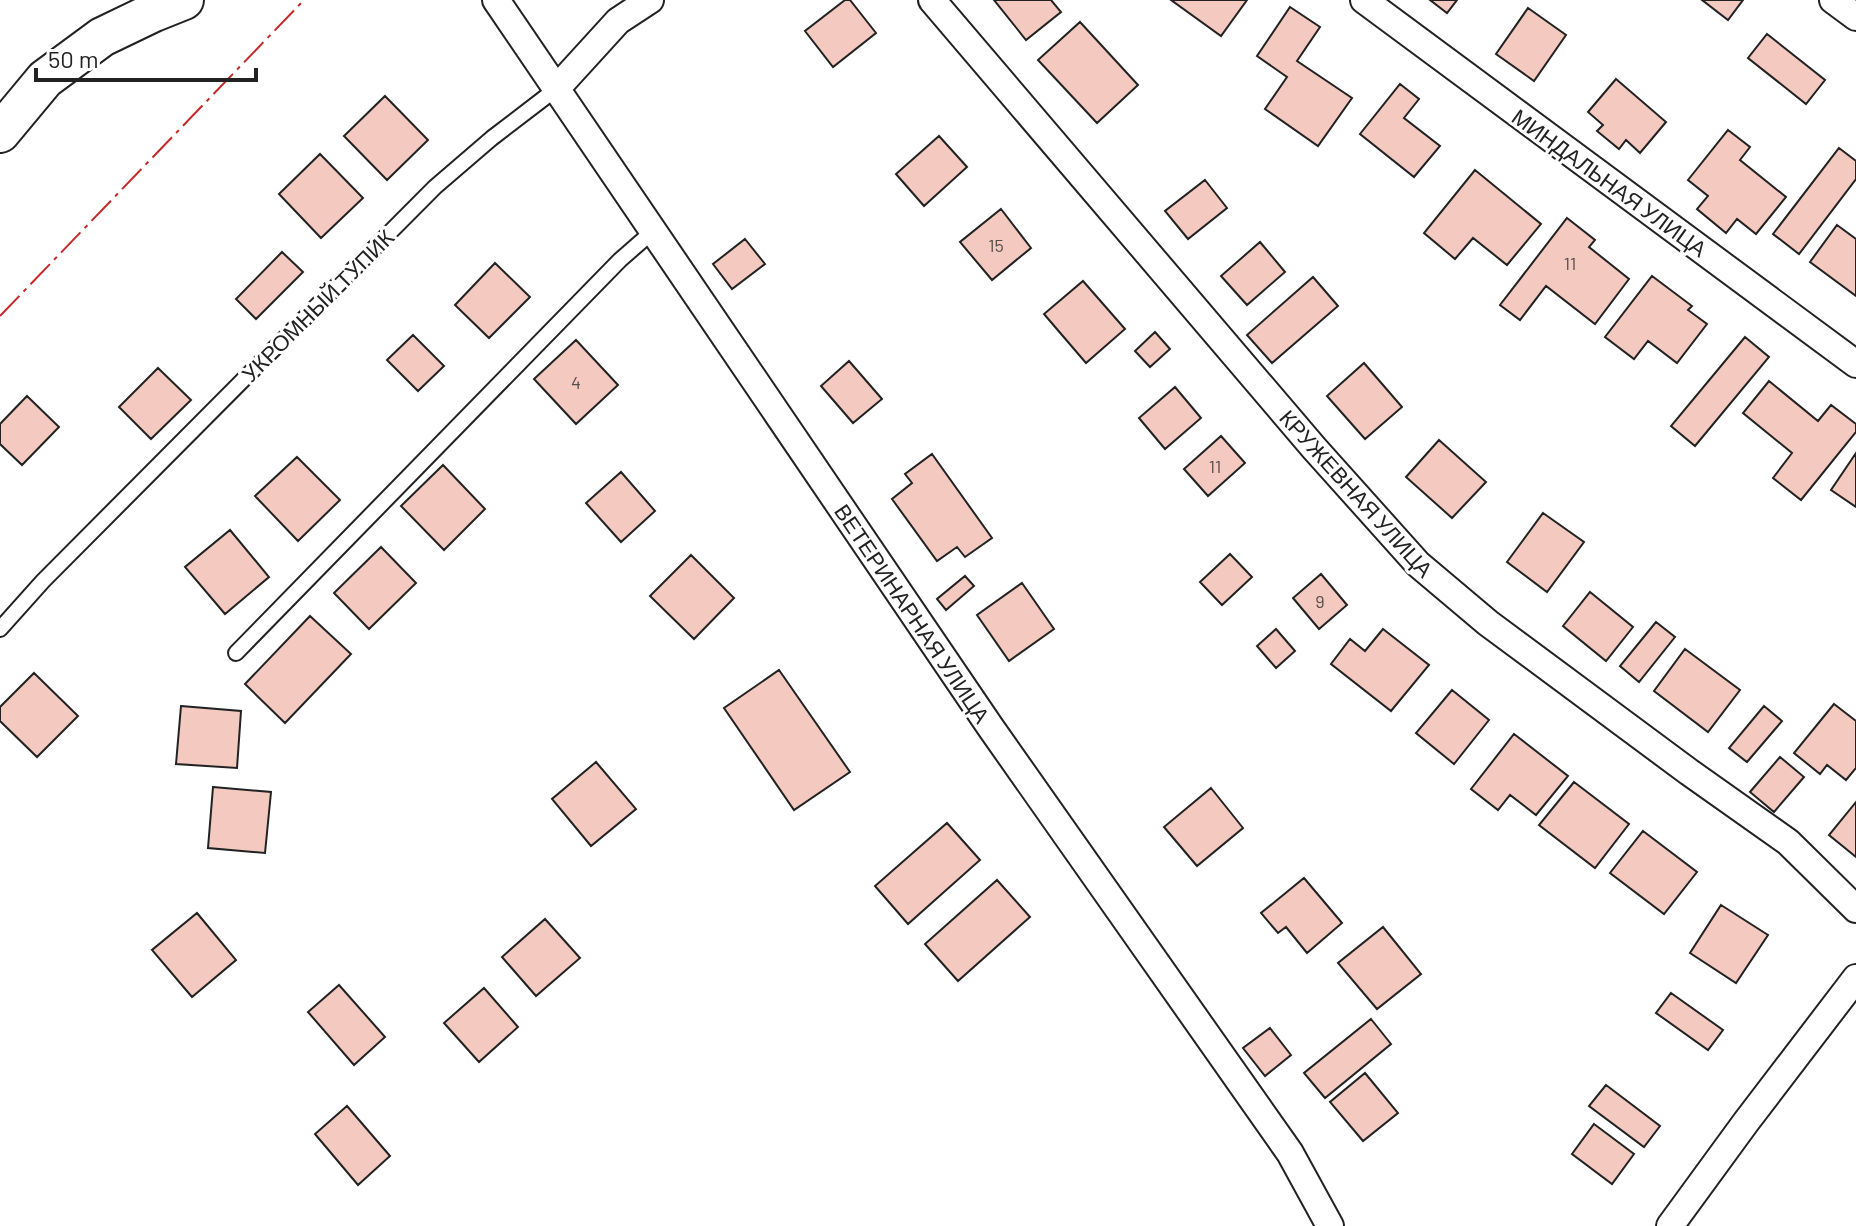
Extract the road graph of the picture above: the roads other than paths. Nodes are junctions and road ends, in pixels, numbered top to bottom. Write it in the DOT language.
graph roads {
  1 [pos="184,0"];
  2 [pos="496,0"];
  3 [pos="650,0"];
  4 [pos="932,0"];
  5 [pos="1364,0"];
  6 [pos="1833,0"];
  7 [pos="1856,17"];
  8 [pos="556,89"];
  9 [pos="0,133"];
  10 [pos="652,232"];
  11 [pos="1856,364"];
  12 [pos="0,629"];
  13 [pos="236,653"];
  14 [pos="1856,909"];
  15 [pos="1856,978"];
  16 [pos="1330,1226"];
  17 [pos="1670,1226"];
  1 -- 9 [label="street"];
  2 -- 8 [label="street, ВЕТЕРИНАРНАЯ УЛИЦА"];
  3 -- 8 [label="street, УКРОМНЫЙ ТУПИК"];
  4 -- 14 [label="street, КРУЖЕВНАЯ УЛИЦА"];
  5 -- 11 [label="street, МИНДАЛЬНАЯ УЛИЦА"];
  6 -- 7 [label="street"];
  8 -- 10 [label="street, ВЕТЕРИНАРНАЯ УЛИЦА"];
  8 -- 12 [label="lane, УКРОМНЫЙ ТУПИК"];
  10 -- 13 [label="lane"];
  10 -- 16 [label="street, ВЕТЕРИНАРНАЯ УЛИЦА"];
  15 -- 17 [label="street"];
}
